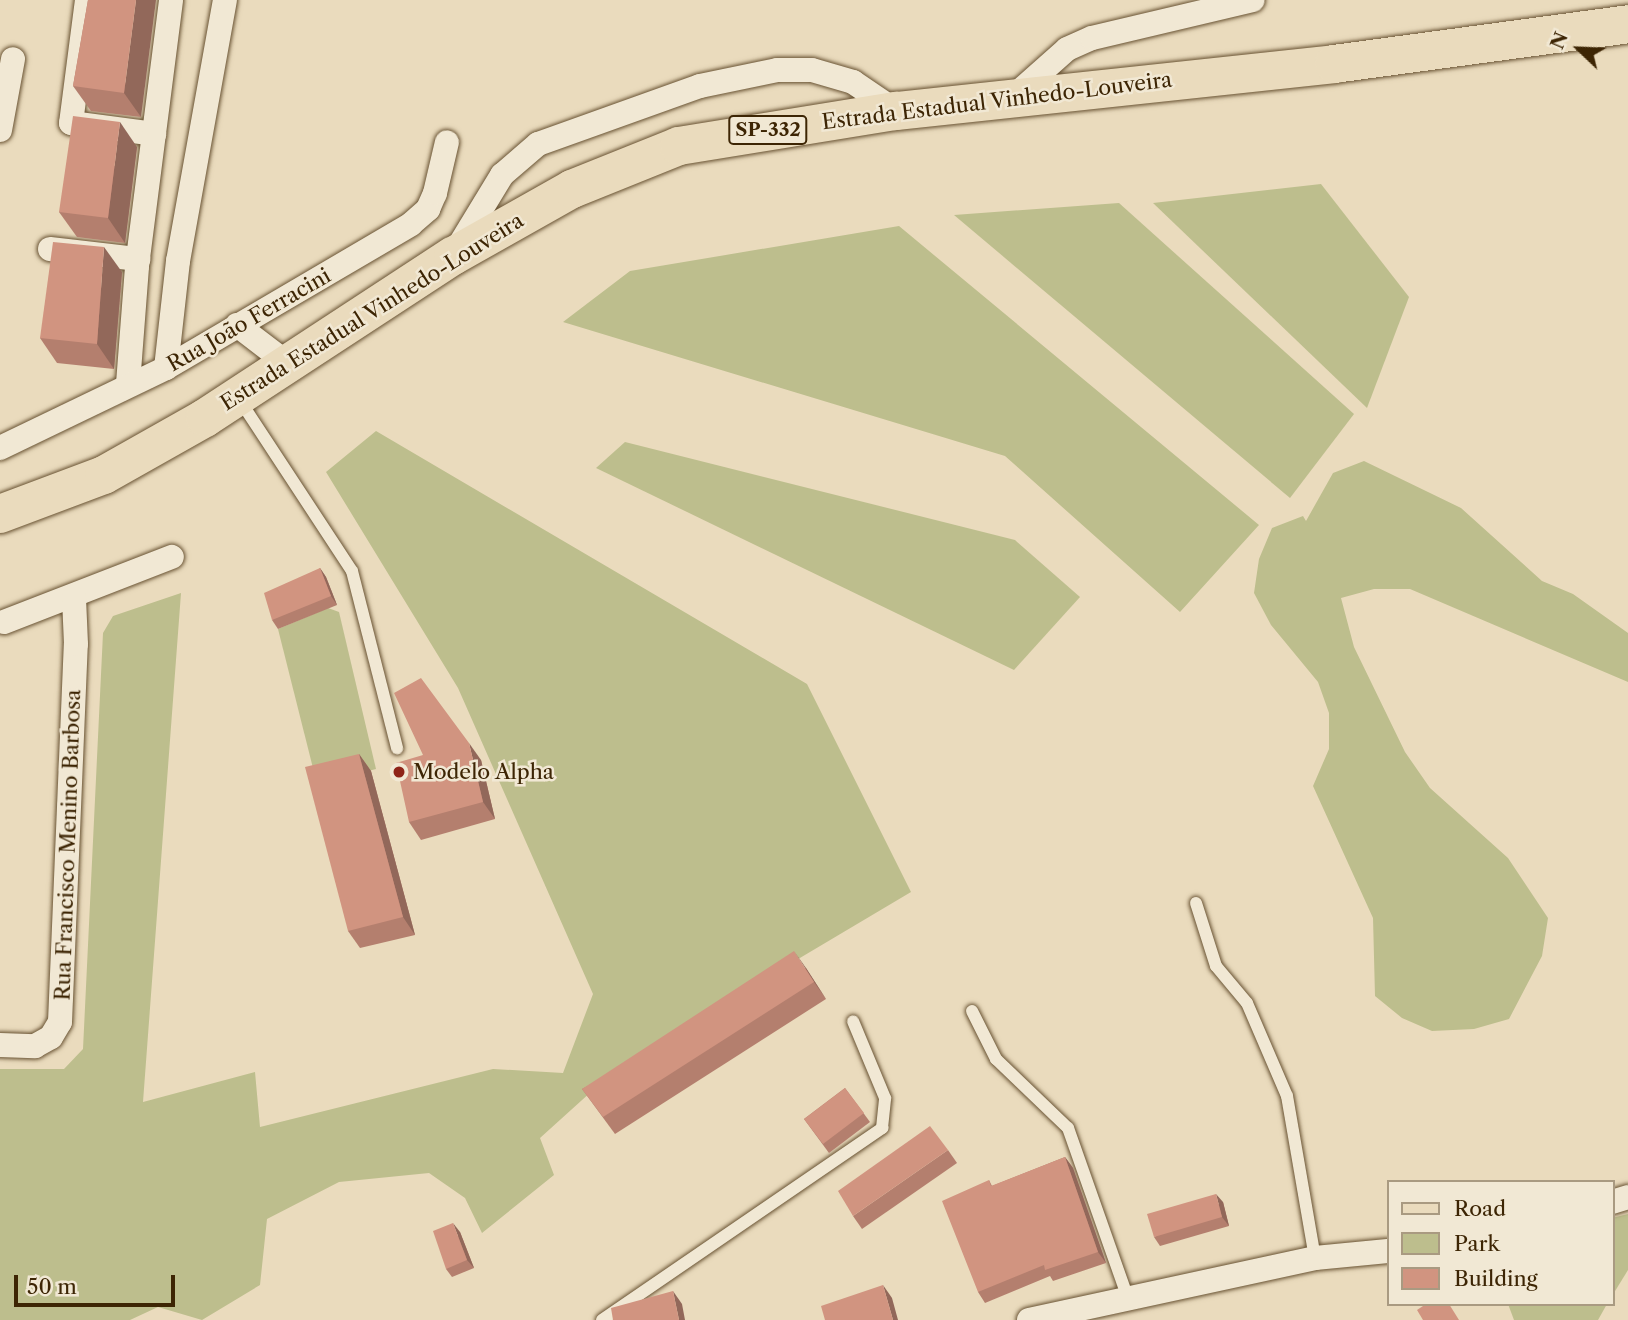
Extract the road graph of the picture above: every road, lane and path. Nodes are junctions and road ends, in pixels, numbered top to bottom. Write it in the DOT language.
graph roads {
  1 [pos="87,0"];
  2 [pos="171,0"];
  3 [pos="225,0"];
  4 [pos="1253,0"];
  5 [pos="1628,24"];
  6 [pos="13,59"];
  7 [pos="1013,97"];
  8 [pos="896,111"];
  9 [pos="0,130"];
  10 [pos="154,134"];
  11 [pos="447,142"];
  12 [pos="50,249"];
  13 [pos="453,256"];
  14 [pos="138,260"];
  15 [pos="237,325"];
  16 [pos="288,365"];
  17 [pos="166,368"];
  18 [pos="128,384"];
  19 [pos="237,398"];
  20 [pos="0,448"];
  21 [pos="0,514"];
  22 [pos="172,557"];
  23 [pos="74,598"];
  24 [pos="4,622"];
  25 [pos="397,748"];
  26 [pos="1196,903"];
  27 [pos="972,1011"];
  28 [pos="853,1021"];
  29 [pos="0,1045"];
  30 [pos="1386,1251"];
  31 [pos="1314,1258"];
  32 [pos="1127,1296"];
  33 [pos="602,1320"];
  34 [pos="1029,1320"];
  1 -- 10 [label="street"];
  2 -- 10 [label="street"];
  3 -- 17 [label="street"];
  4 -- 7 [label="street"];
  5 -- 7 [label="main road, Estrada Estadual Vinhedo-Louveira / SP-332"];
  6 -- 9 [label="street"];
  7 -- 8 [label="main road, Estrada Estadual Vinhedo-Louveira / SP-332"];
  8 -- 13 [label="main road, Estrada Estadual Vinhedo-Louveira / SP-332"];
  8 -- 13 [label="street"];
  10 -- 14 [label="street"];
  11 -- 15 [label="street, Rua João Ferracini"];
  12 -- 14 [label="street"];
  13 -- 16 [label="main road, Estrada Estadual Vinhedo-Louveira / SP-332"];
  14 -- 18 [label="street"];
  15 -- 16 [label="street"];
  15 -- 17 [label="street, Rua João Ferracini"];
  16 -- 19 [label="main road, Estrada Estadual Vinhedo-Louveira / SP-332"];
  17 -- 18 [label="street, Rua João Ferracini"];
  18 -- 20 [label="street, Rua João Ferracini"];
  19 -- 21 [label="main road, Estrada Estadual Vinhedo-Louveira / SP-332"];
  19 -- 25 [label="lane"];
  22 -- 23 [label="street"];
  23 -- 24 [label="street"];
  23 -- 29 [label="street, Rua Francisco Menino Barbosa"];
  26 -- 31 [label="lane"];
  27 -- 32 [label="lane"];
  28 -- 33 [label="lane"];
  30 -- 31 [label="street"];
  31 -- 32 [label="street"];
  32 -- 34 [label="street"];
}
